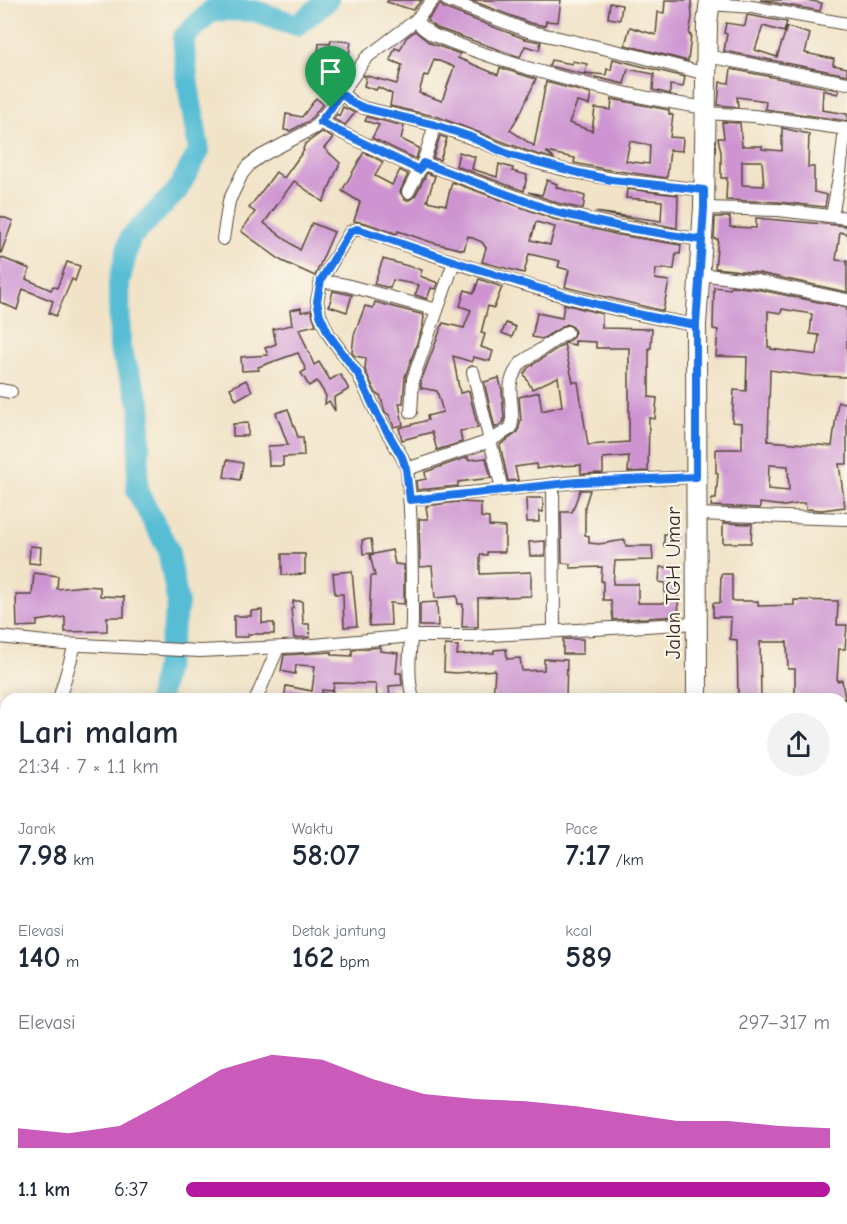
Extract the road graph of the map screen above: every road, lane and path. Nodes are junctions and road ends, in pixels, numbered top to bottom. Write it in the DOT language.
graph roads {
  1 [pos="433,0"];
  2 [pos="447,0"];
  3 [pos="710,2"];
  4 [pos="416,20"];
  5 [pos="847,24"];
  6 [pos="707,65"];
  7 [pos="847,83"];
  8 [pos="340,93"];
  9 [pos="706,111"];
  10 [pos="320,122"];
  11 [pos="435,125"];
  12 [pos="846,129"];
  13 [pos="421,167"];
  14 [pos="408,192"];
  15 [pos="704,199"];
  16 [pos="832,216"];
  17 [pos="847,218"];
  18 [pos="223,238"];
  19 [pos="702,240"];
  20 [pos="454,262"];
  21 [pos="699,274"];
  22 [pos="321,280"];
  23 [pos="847,300"];
  24 [pos="437,310"];
  25 [pos="696,325"];
  26 [pos="567,332"];
  27 [pos="474,372"];
  28 [pos="411,412"];
  29 [pos="490,441"];
  30 [pos="406,469"];
  31 [pos="696,477"];
  32 [pos="553,484"];
  33 [pos="502,489"];
  34 [pos="410,500"];
  35 [pos="696,514"];
  36 [pos="847,519"];
  37 [pos="697,623"];
  38 [pos="554,632"];
  39 [pos="412,636"];
  40 [pos="0,637"];
  41 [pos="75,645"];
  42 [pos="278,648"];
  43 [pos="60,693"];
  44 [pos="259,693"];
  45 [pos="412,693"];
  46 [pos="697,693"];
  1 -- 4 [label="street"];
  2 -- 6 [label="street"];
  3 -- 5 [label="street"];
  3 -- 6 [label="main road, Jalan TGH Umar"];
  4 -- 8 [label="street"];
  4 -- 9 [label="street"];
  6 -- 7 [label="street"];
  6 -- 9 [label="main road, Jalan TGH Umar"];
  8 -- 10 [label="street"];
  8 -- 11 [label="street"];
  9 -- 12 [label="street"];
  9 -- 15 [label="main road, Jalan TGH Umar"];
  10 -- 13 [label="street"];
  10 -- 18 [label="street"];
  11 -- 13 [label="street"];
  11 -- 15 [label="street"];
  12 -- 16 [label="street"];
  13 -- 14 [label="street"];
  13 -- 19 [label="street"];
  15 -- 16 [label="street"];
  15 -- 19 [label="main road, Jalan TGH Umar"];
  16 -- 17 [label="street"];
  19 -- 21 [label="main road, Jalan TGH Umar"];
  20 -- 22 [label="street"];
  20 -- 24 [label="street"];
  20 -- 25 [label="street"];
  21 -- 23 [label="street"];
  21 -- 25 [label="main road, Jalan TGH Umar"];
  22 -- 24 [label="street"];
  22 -- 30 [label="street"];
  24 -- 28 [label="street"];
  25 -- 31 [label="main road, Jalan TGH Umar"];
  26 -- 29 [label="street"];
  27 -- 29 [label="street"];
  29 -- 30 [label="street"];
  29 -- 33 [label="street"];
  30 -- 34 [label="street"];
  31 -- 32 [label="street"];
  31 -- 35 [label="main road, Jalan TGH Umar"];
  32 -- 33 [label="street"];
  32 -- 38 [label="street"];
  33 -- 34 [label="street"];
  34 -- 39 [label="street"];
  35 -- 36 [label="street"];
  35 -- 37 [label="main road, Jalan TGH Umar"];
  37 -- 38 [label="street"];
  37 -- 46 [label="main road, Jalan TGH Umar"];
  38 -- 39 [label="street"];
  39 -- 42 [label="street"];
  39 -- 45 [label="street"];
  40 -- 41 [label="street"];
  41 -- 42 [label="street"];
  41 -- 43 [label="street"];
  42 -- 44 [label="street"];
}
